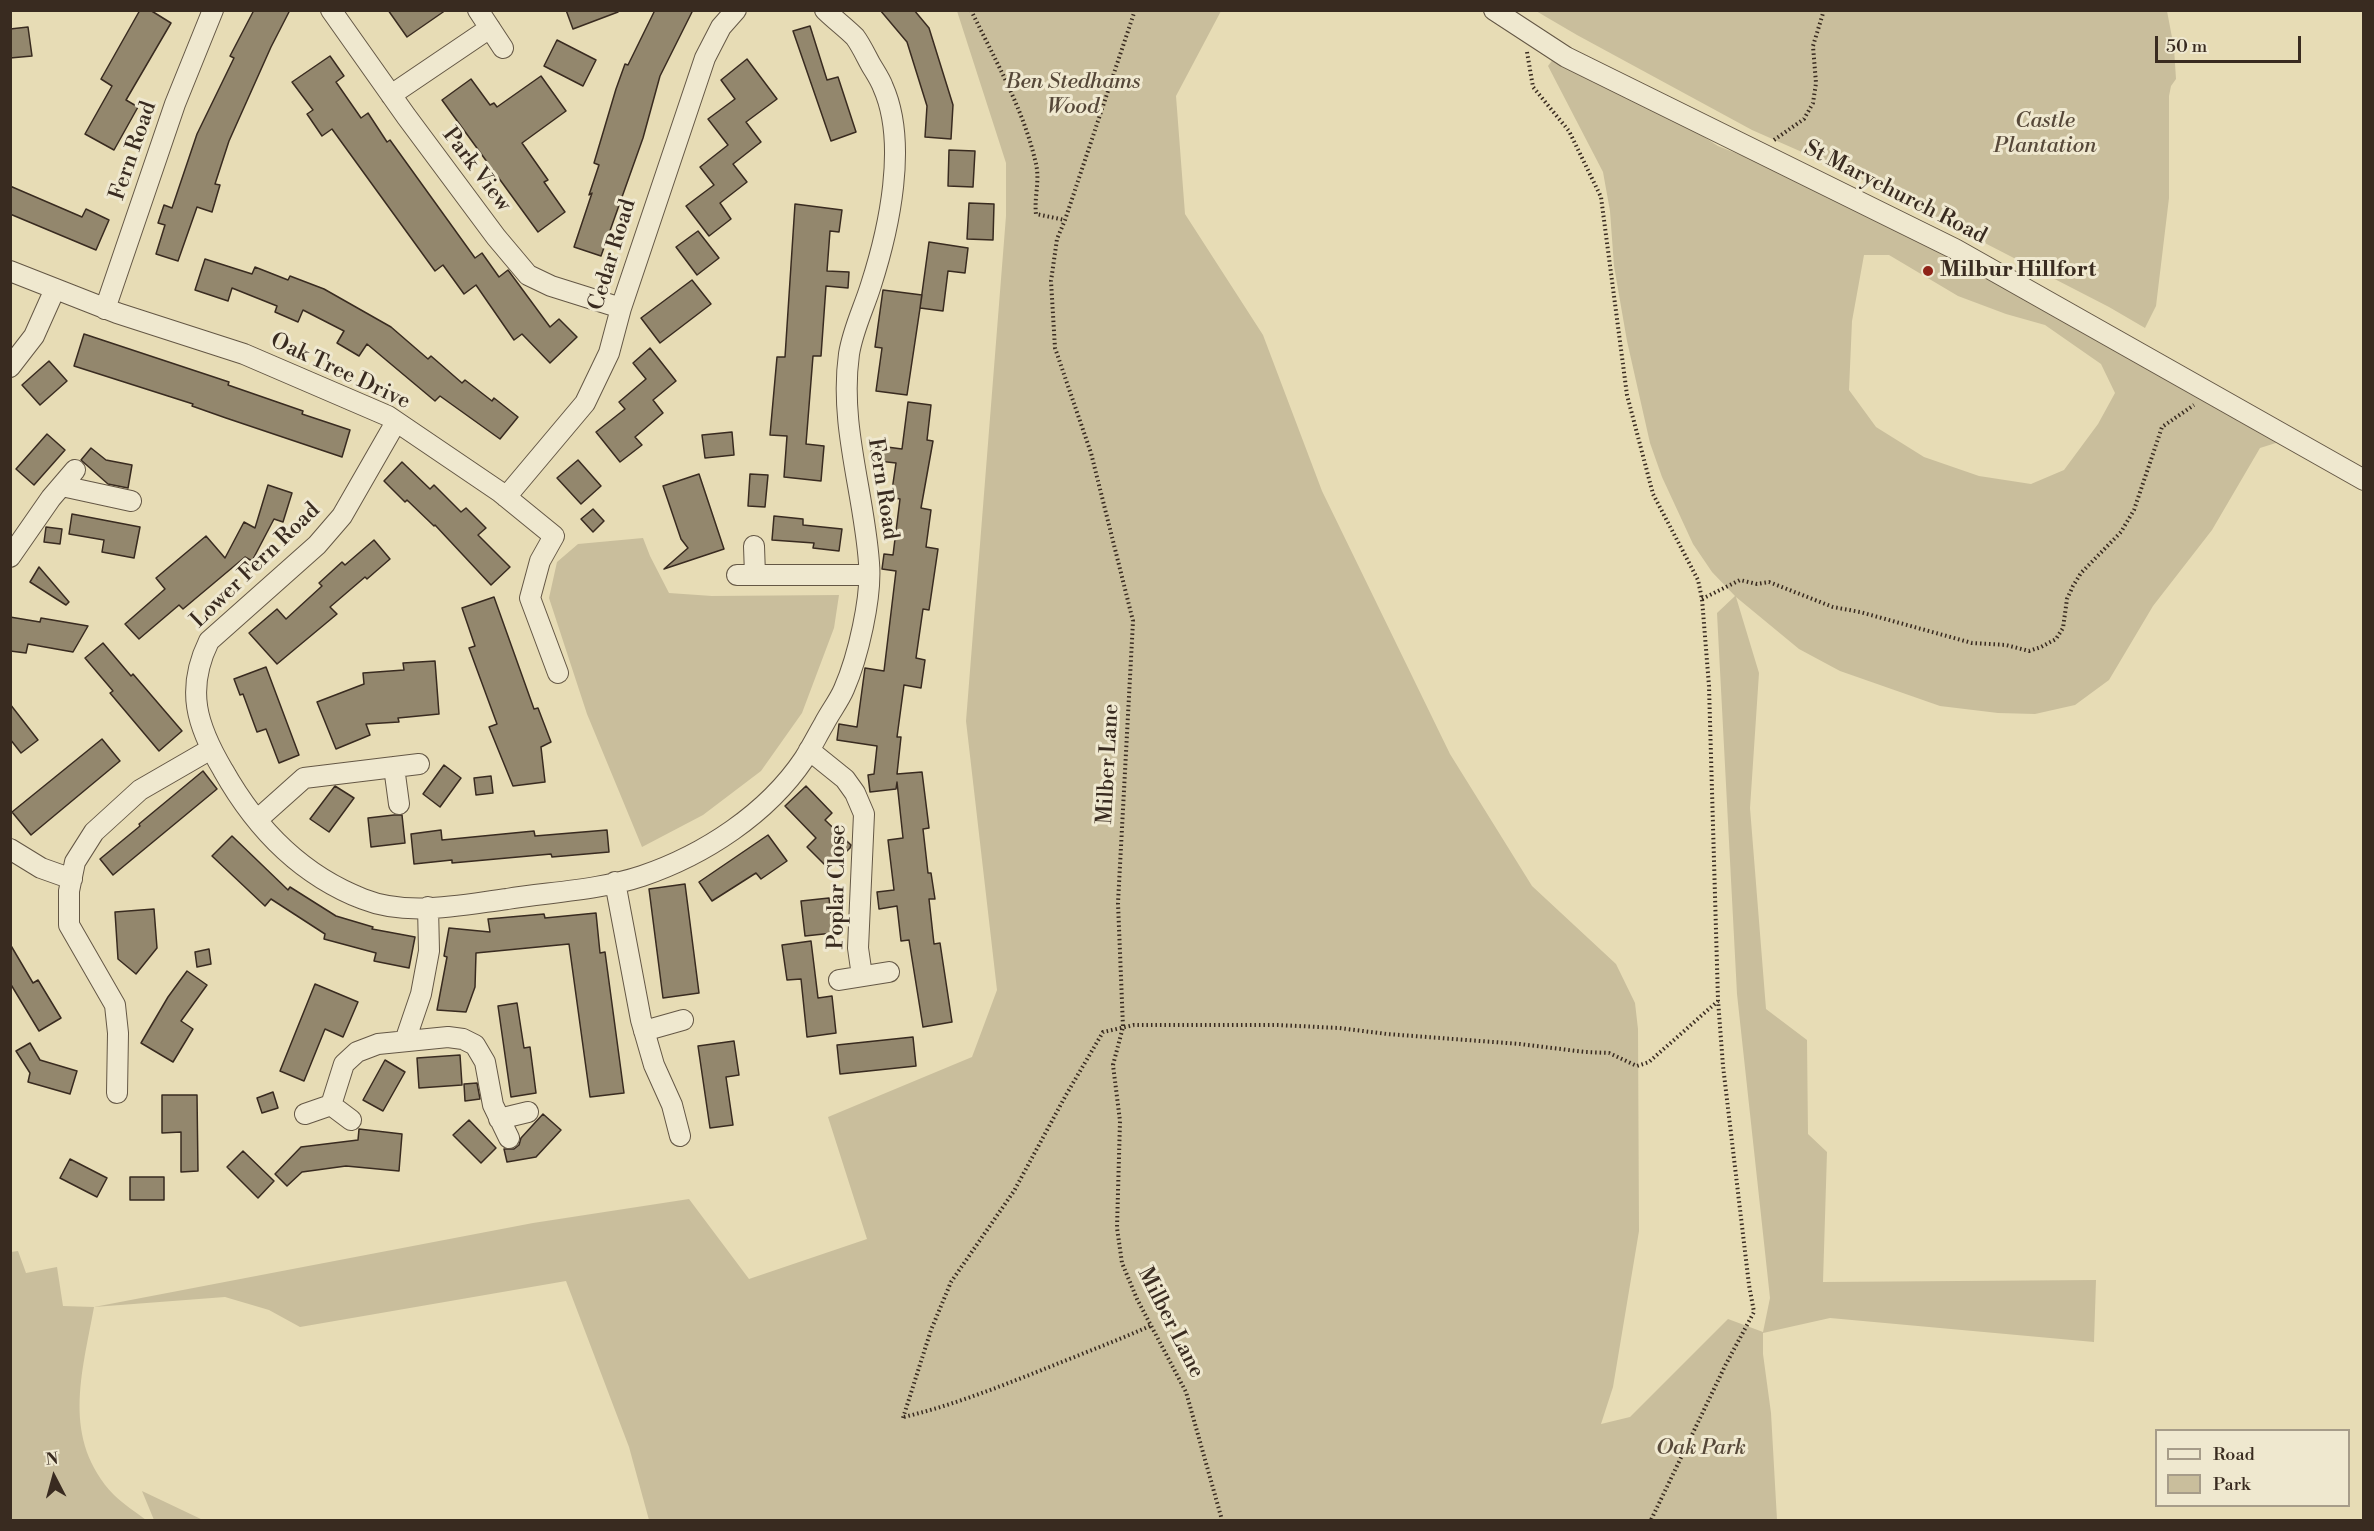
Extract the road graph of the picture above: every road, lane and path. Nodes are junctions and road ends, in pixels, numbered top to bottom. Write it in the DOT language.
graph roads {
  1 [pos="213,10"];
  2 [pos="331,10"];
  3 [pos="478,10"];
  4 [pos="736,10"];
  5 [pos="825,10"];
  6 [pos="971,10"];
  7 [pos="1135,10"];
  8 [pos="1494,10"];
  9 [pos="1824,10"];
  10 [pos="490,28"];
  11 [pos="1530,33"];
  12 [pos="503,48"];
  13 [pos="391,95"];
  14 [pos="1759,152"];
  15 [pos="1065,220"];
  16 [pos="10,271"];
  17 [pos="54,289"];
  18 [pos="621,308"];
  19 [pos="105,309"];
  20 [pos="10,367"];
  21 [pos="2208,391"];
  22 [pos="396,422"];
  23 [pos="75,470"];
  24 [pos="2364,480"];
  25 [pos="62,486"];
  26 [pos="506,497"];
  27 [pos="131,501"];
  28 [pos="754,546"];
  29 [pos="10,557"];
  30 [pos="869,575"];
  31 [pos="1702,599"];
  32 [pos="558,674"];
  33 [pos="211,749"];
  34 [pos="809,750"];
  35 [pos="419,765"];
  36 [pos="394,767"];
  37 [pos="399,804"];
  38 [pos="257,820"];
  39 [pos="10,849"];
  40 [pos="72,879"];
  41 [pos="615,882"];
  42 [pos="428,907"];
  43 [pos="889,972"];
  44 [pos="862,976"];
  45 [pos="839,980"];
  46 [pos="1718,1000"];
  47 [pos="683,1020"];
  48 [pos="1123,1027"];
  49 [pos="644,1031"];
  50 [pos="405,1041"];
  51 [pos="117,1093"];
  52 [pos="331,1105"];
  53 [pos="528,1112"];
  54 [pos="305,1114"];
  55 [pos="500,1119"];
  56 [pos="351,1120"];
  57 [pos="680,1136"];
  58 [pos="509,1138"];
  59 [pos="1152,1325"];
  60 [pos="1222,1521"];
  61 [pos="1651,1521"];
  1 -- 19 [label="street, Fern Road"];
  2 -- 13 [label="street, Park View"];
  3 -- 10 [label="street"];
  4 -- 18 [label="street, Cedar Road"];
  5 -- 30 [label="street, Fern Road"];
  6 -- 15 [label="path"];
  7 -- 15 [label="path, Milber Lane"];
  8 -- 11 [label="street, St Marychurch Road"];
  9 -- 14 [label="path"];
  10 -- 12 [label="street"];
  10 -- 13 [label="street"];
  11 -- 14 [label="street, St Marychurch Road"];
  11 -- 31 [label="path"];
  13 -- 18 [label="street, Park View"];
  14 -- 21 [label="street, St Marychurch Road"];
  15 -- 48 [label="path, Milber Lane"];
  16 -- 17 [label="street, Oak Tree Drive"];
  17 -- 19 [label="street, Oak Tree Drive"];
  17 -- 20 [label="street"];
  18 -- 26 [label="street, Cedar Road"];
  19 -- 22 [label="street, Oak Tree Drive"];
  21 -- 24 [label="street, St Marychurch Road"];
  21 -- 31 [label="path"];
  22 -- 26 [label="street, Oak Tree Drive"];
  22 -- 33 [label="street, Lower Fern Road"];
  23 -- 25 [label="street"];
  25 -- 27 [label="street"];
  25 -- 29 [label="street"];
  26 -- 32 [label="street, Oak Tree Drive"];
  28 -- 30 [label="street"];
  30 -- 34 [label="street, Fern Road"];
  31 -- 46 [label="path"];
  33 -- 38 [label="street, Lower Fern Road"];
  33 -- 40 [label="street"];
  34 -- 41 [label="street, Fern Road"];
  34 -- 44 [label="street, Poplar Close"];
  35 -- 36 [label="street"];
  36 -- 37 [label="street"];
  36 -- 38 [label="street"];
  38 -- 42 [label="street, Lower Fern Road"];
  39 -- 40 [label="street"];
  40 -- 51 [label="street"];
  41 -- 42 [label="street, Lower Fern Road"];
  41 -- 49 [label="street"];
  42 -- 50 [label="street"];
  43 -- 44 [label="street, Poplar Close"];
  44 -- 45 [label="street, Poplar Close"];
  46 -- 48 [label="path"];
  46 -- 61 [label="path"];
  47 -- 49 [label="street"];
  48 -- 59 [label="path, Milber Lane"];
  48 -- 59 [label="path"];
  49 -- 57 [label="street"];
  50 -- 52 [label="street"];
  50 -- 55 [label="street"];
  52 -- 54 [label="street"];
  52 -- 56 [label="street"];
  53 -- 55 [label="street"];
  55 -- 58 [label="street"];
  59 -- 60 [label="path, Milber Lane"];
}
